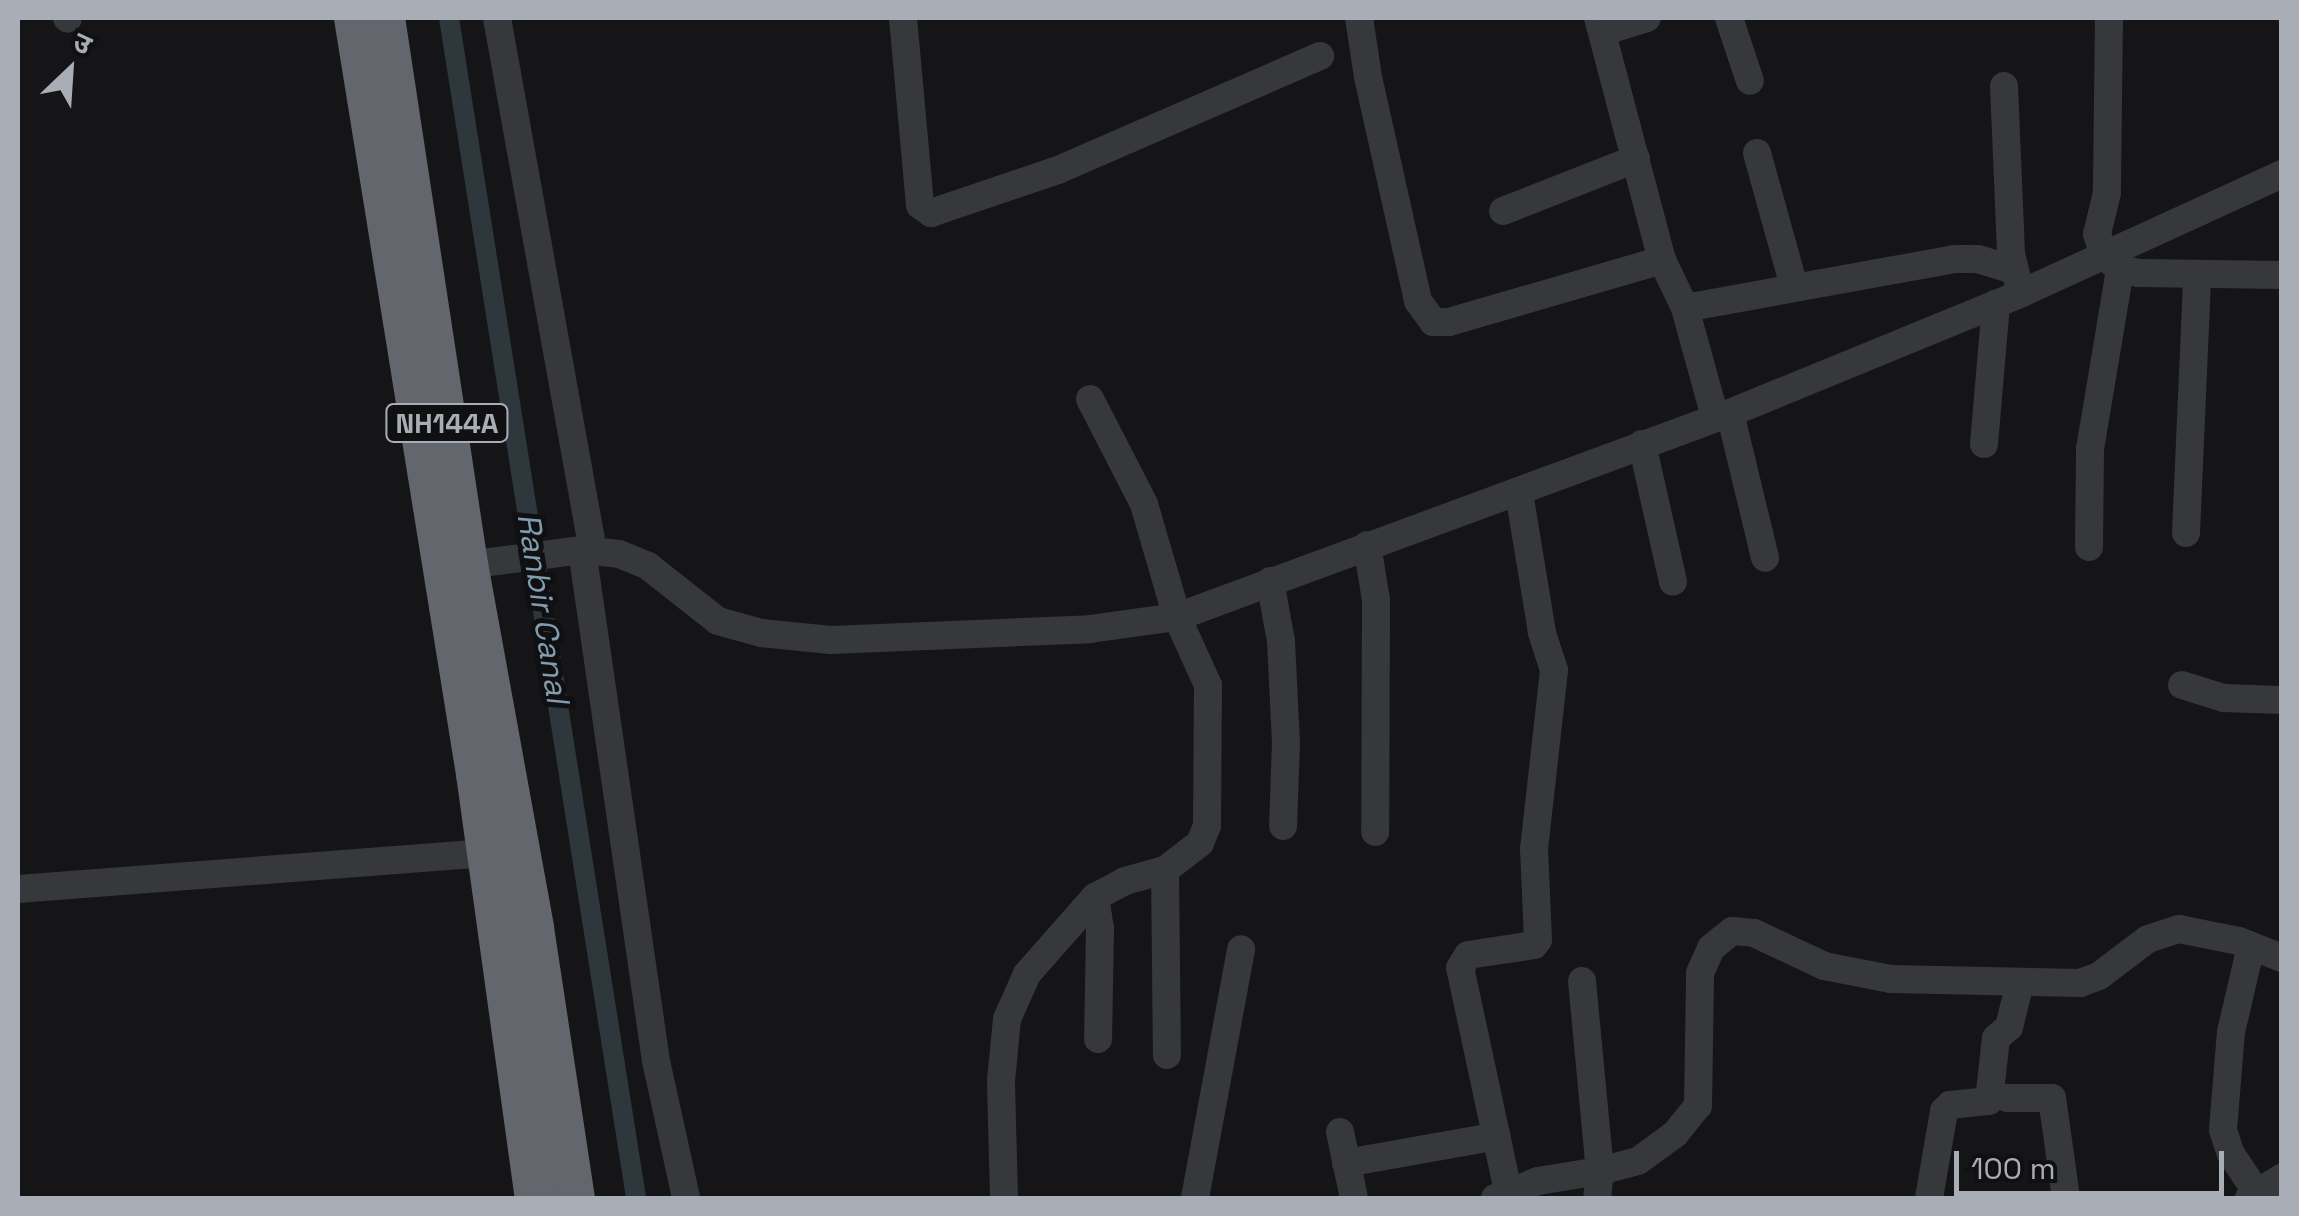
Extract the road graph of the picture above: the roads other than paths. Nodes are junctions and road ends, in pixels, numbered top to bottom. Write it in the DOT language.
graph roads {
  1 [pos="354,18"];
  2 [pos="385,18"];
  3 [pos="497,18"];
  4 [pos="903,18"];
  5 [pos="1359,18"];
  6 [pos="1647,18"];
  7 [pos="1730,18"];
  8 [pos="2109,18"];
  9 [pos="1600,24"];
  10 [pos="1320,56"];
  11 [pos="1750,80"];
  12 [pos="2004,86"];
  13 [pos="1757,153"];
  14 [pos="1636,158"];
  15 [pos="2282,174"];
  16 [pos="1502,211"];
  17 [pos="1662,260"];
  18 [pos="2112,262"];
  19 [pos="2282,275"];
  20 [pos="2197,276"];
  21 [pos="1794,286"];
  22 [pos="2010,289"];
  23 [pos="1686,308"];
  24 [pos="1090,399"];
  25 [pos="1722,415"];
  26 [pos="1642,444"];
  27 [pos="1984,444"];
  28 [pos="1519,493"];
  29 [pos="2186,533"];
  30 [pos="1367,545"];
  31 [pos="2088,547"];
  32 [pos="587,551"];
  33 [pos="1764,558"];
  34 [pos="454,566"];
  35 [pos="1270,581"];
  36 [pos="1673,582"];
  37 [pos="1176,616"];
  38 [pos="2182,686"];
  39 [pos="2282,700"];
  40 [pos="1283,826"];
  41 [pos="1375,832"];
  42 [pos="488,854"];
  43 [pos="1165,870"];
  44 [pos="18,889"];
  45 [pos="1095,897"];
  46 [pos="2250,946"];
  47 [pos="1241,949"];
  48 [pos="2282,958"];
  49 [pos="1582,981"];
  50 [pos="2020,983"];
  51 [pos="1098,1039"];
  52 [pos="1167,1055"];
  53 [pos="2007,1098"];
  54 [pos="1340,1132"];
  55 [pos="1497,1136"];
  56 [pos="1346,1163"];
  57 [pos="2282,1176"];
  58 [pos="1599,1184"];
  59 [pos="1538,1190"];
  60 [pos="1502,1194"];
  61 [pos="2253,1196"];
  62 [pos="535,1198"];
  63 [pos="575,1198"];
  64 [pos="686,1198"];
  65 [pos="1004,1198"];
  66 [pos="1195,1198"];
  67 [pos="1354,1198"];
  68 [pos="1928,1198"];
  69 [pos="2066,1198"];
  1 -- 34 [label="highway, NH144A"];
  2 -- 34 [label="highway, NH144A"];
  3 -- 32 [label="street"];
  4 -- 10 [label="street"];
  5 -- 17 [label="street"];
  6 -- 9 [label="street"];
  7 -- 11 [label="street"];
  8 -- 18 [label="street"];
  9 -- 14 [label="street"];
  12 -- 22 [label="street"];
  13 -- 21 [label="street"];
  14 -- 16 [label="street"];
  14 -- 17 [label="street"];
  15 -- 18 [label="street"];
  17 -- 23 [label="street"];
  18 -- 20 [label="street"];
  18 -- 22 [label="street"];
  18 -- 31 [label="street"];
  19 -- 20 [label="street"];
  20 -- 29 [label="street"];
  21 -- 22 [label="street"];
  21 -- 23 [label="street"];
  22 -- 25 [label="street"];
  22 -- 27 [label="street"];
  23 -- 25 [label="street"];
  24 -- 37 [label="street"];
  25 -- 26 [label="street"];
  25 -- 33 [label="street"];
  26 -- 28 [label="street"];
  26 -- 36 [label="street"];
  28 -- 30 [label="street"];
  28 -- 55 [label="street"];
  30 -- 35 [label="street"];
  30 -- 41 [label="street"];
  32 -- 34 [label="street"];
  32 -- 37 [label="street"];
  32 -- 64 [label="street"];
  34 -- 42 [label="highway, NH144A"];
  34 -- 63 [label="highway, NH144A"];
  35 -- 37 [label="street"];
  35 -- 40 [label="street"];
  37 -- 43 [label="street"];
  38 -- 39 [label="street"];
  42 -- 44 [label="street"];
  42 -- 62 [label="highway"];
  43 -- 45 [label="street"];
  43 -- 52 [label="street"];
  45 -- 51 [label="street"];
  45 -- 65 [label="street"];
  46 -- 48 [label="street"];
  46 -- 50 [label="street"];
  46 -- 61 [label="street"];
  47 -- 66 [label="street"];
  49 -- 58 [label="street"];
  50 -- 58 [label="street"];
  50 -- 68 [label="street"];
  53 -- 69 [label="street"];
  54 -- 56 [label="street"];
  55 -- 56 [label="street"];
  55 -- 60 [label="street"];
  56 -- 67 [label="street"];
  57 -- 61 [label="street"];
  58 -- 59 [label="street"];
  59 -- 60 [label="street"];
}
